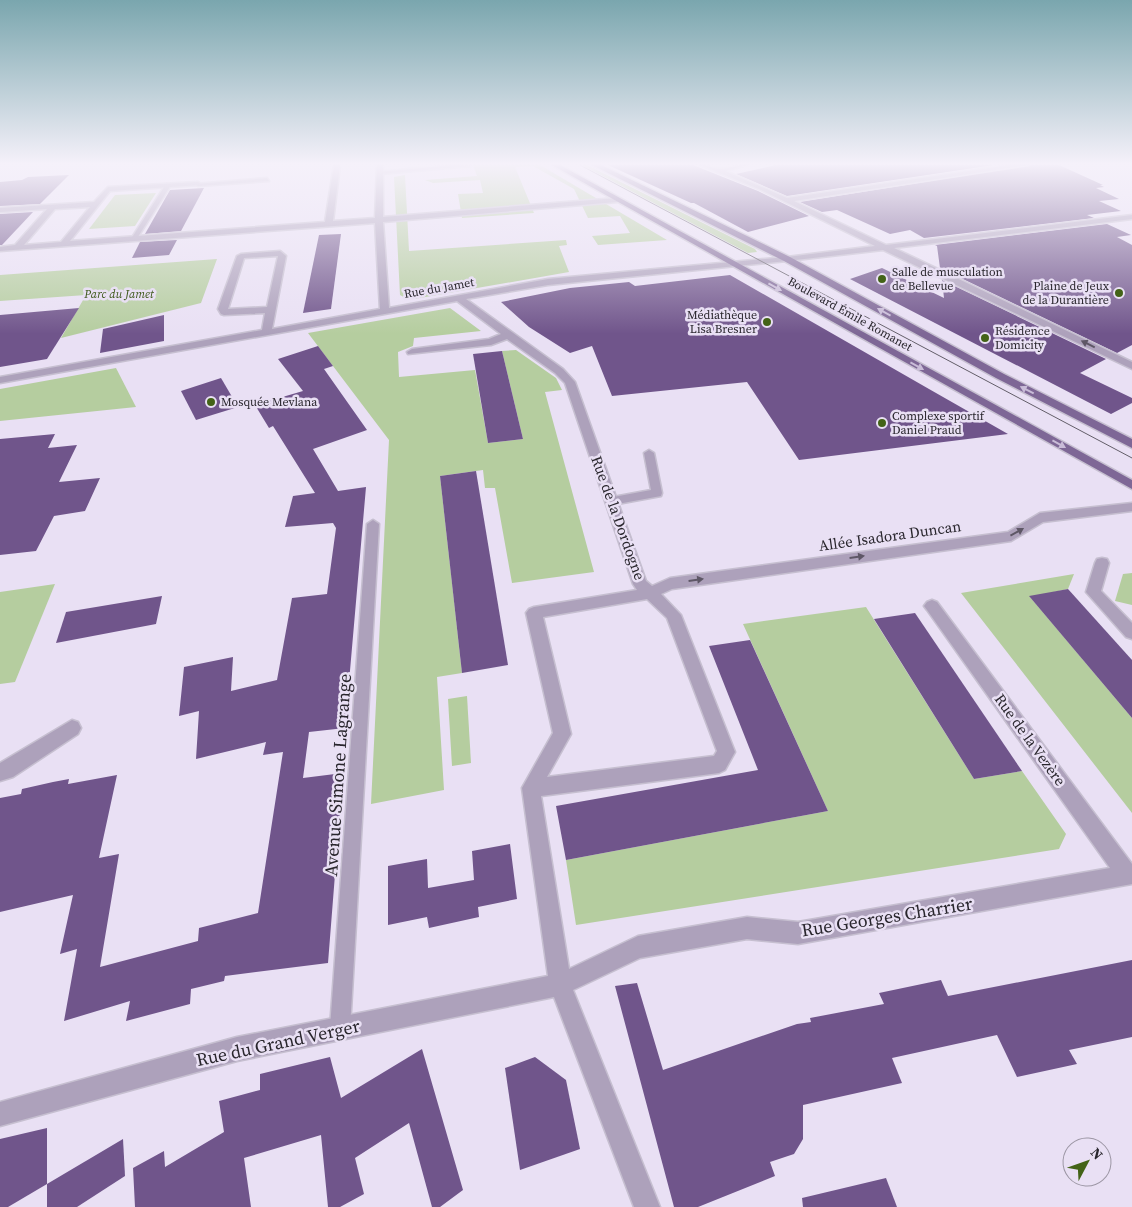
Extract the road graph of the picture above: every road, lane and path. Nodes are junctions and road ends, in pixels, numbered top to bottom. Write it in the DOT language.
graph roads {
  1 [pos="40,221"];
  2 [pos="82,221"];
  3 [pos="145,221"];
  4 [pos="362,221"];
  5 [pos="379,221"];
  6 [pos="656,221"];
  7 [pos="710,221"];
  8 [pos="830,221"];
  9 [pos="1098,221"];
  10 [pos="329,224"];
  11 [pos="134,239"];
  12 [pos="63,245"];
  13 [pos="17,248"];
  14 [pos="886,248"];
  15 [pos="0,249"];
  16 [pos="787,259"];
  17 [pos="732,263"];
  18 [pos="458,297"];
  19 [pos="271,310"];
  20 [pos="385,310"];
  21 [pos="266,332"];
  22 [pos="508,335"];
  23 [pos="412,352"];
  24 [pos="1132,366"];
  25 [pos="0,380"];
  26 [pos="1132,444"];
  27 [pos="649,453"];
  28 [pos="1132,485"];
  29 [pos="612,501"];
  30 [pos="1132,507"];
  31 [pos="373,524"];
  32 [pos="1102,563"];
  33 [pos="650,593"];
  34 [pos="932,606"];
  35 [pos="1132,634"];
  36 [pos="72,728"];
  37 [pos="0,772"];
  38 [pos="531,788"];
  39 [pos="1130,875"];
  40 [pos="560,985"];
  41 [pos="340,1028"];
  42 [pos="0,1114"];
  43 [pos="647,1207"];
  1 -- 13 [label="street"];
  2 -- 12 [label="street"];
  3 -- 11 [label="lane"];
  4 -- 10 [label="street"];
  5 -- 20 [label="street"];
  6 -- 17 [label="main road, Boulevard Émile Romanet"];
  7 -- 16 [label="main road, Boulevard Émile Romanet"];
  8 -- 14 [label="street"];
  9 -- 14 [label="street, Rue du Jamet"];
  10 -- 11 [label="street"];
  11 -- 12 [label="street"];
  12 -- 13 [label="street"];
  13 -- 15 [label="street"];
  14 -- 16 [label="street, Rue du Jamet"];
  24 -- 14 [label="street, one-way"];
  16 -- 17 [label="street, Rue du Jamet"];
  26 -- 16 [label="main road, Boulevard Émile Romanet, one-way"];
  17 -- 18 [label="street, Rue du Jamet"];
  17 -- 28 [label="main road, Boulevard Émile Romanet, one-way"];
  18 -- 20 [label="street, Rue du Jamet"];
  18 -- 22 [label="street, Rue de la Dordogne"];
  19 -- 19 [label="street"];
  19 -- 21 [label="street"];
  20 -- 21 [label="street, Rue du Jamet"];
  21 -- 25 [label="street, Rue du Jamet"];
  22 -- 23 [label="street"];
  22 -- 29 [label="street, Rue de la Dordogne"];
  27 -- 29 [label="lane"];
  29 -- 33 [label="street, Rue de la Dordogne"];
  33 -- 30 [label="street, Allée Isadora Duncan, one-way"];
  31 -- 41 [label="lane, Avenue Simone Lagrange"];
  32 -- 35 [label="street"];
  33 -- 38 [label="street, Rue de la Dordogne"];
  33 -- 38 [label="street"];
  34 -- 39 [label="street, Rue de la Vezère"];
  36 -- 37 [label="street"];
  38 -- 40 [label="street"];
  39 -- 40 [label="street, Rue Georges Charrier"];
  40 -- 41 [label="street, Rue du Grand Verger"];
  40 -- 43 [label="street"];
  41 -- 42 [label="street, Rue du Grand Verger"];
}
